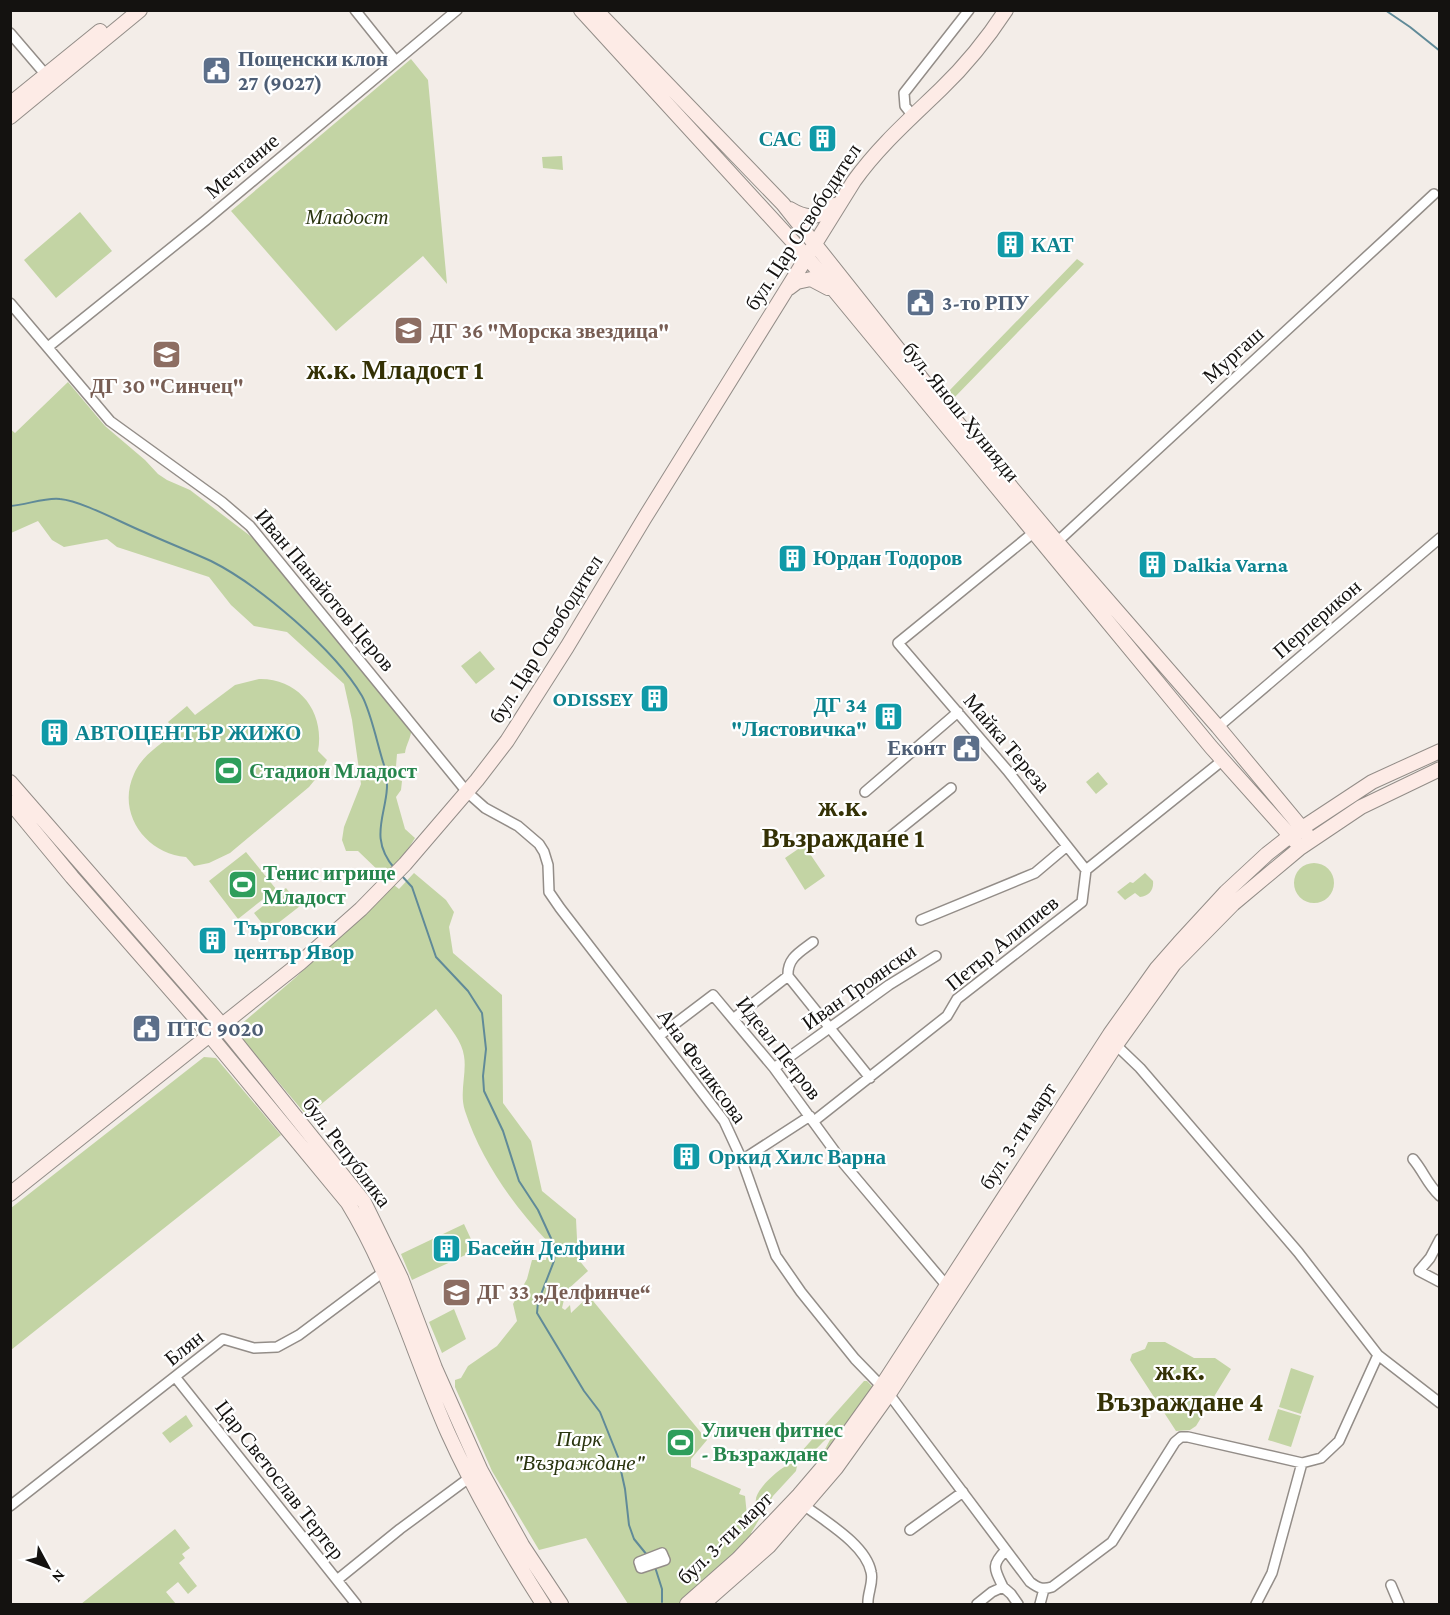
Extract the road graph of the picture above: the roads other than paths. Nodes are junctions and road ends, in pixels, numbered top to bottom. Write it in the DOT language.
graph roads {
  1 [pos="125,10"];
  2 [pos="140,10"];
  3 [pos="355,10"];
  4 [pos="457,10"];
  5 [pos="581,10"];
  6 [pos="596,10"];
  7 [pos="969,10"];
  8 [pos="1006,10"];
  9 [pos="10,33"];
  10 [pos="395,60"];
  11 [pos="46,75"];
  12 [pos="10,104"];
  13 [pos="913,116"];
  14 [pos="10,117"];
  15 [pos="1434,194"];
  16 [pos="842,198"];
  17 [pos="783,204"];
  18 [pos="814,242"];
  19 [pos="806,256"];
  20 [pos="786,290"];
  21 [pos="839,297"];
  22 [pos="10,303"];
  23 [pos="48,347"];
  24 [pos="1033,533"];
  25 [pos="1440,538"];
  26 [pos="1057,542"];
  27 [pos="958,712"];
  28 [pos="1218,727"];
  29 [pos="1440,750"];
  30 [pos="1223,760"];
  31 [pos="1440,769"];
  32 [pos="10,782"];
  33 [pos="1372,782"];
  34 [pos="951,788"];
  35 [pos="467,792"];
  36 [pos="865,792"];
  37 [pos="1379,797"];
  38 [pos="10,802"];
  39 [pos="1296,831"];
  40 [pos="885,841"];
  41 [pos="1305,844"];
  42 [pos="1067,846"];
  43 [pos="1086,870"];
  44 [pos="921,920"];
  45 [pos="813,942"];
  46 [pos="936,956"];
  47 [pos="788,976"];
  48 [pos="733,1019"];
  49 [pos="222,1026"];
  50 [pos="830,1028"];
  51 [pos="210,1034"];
  52 [pos="659,1036"];
  53 [pos="1116,1045"];
  54 [pos="774,1068"];
  55 [pos="870,1078"];
  56 [pos="812,1119"];
  57 [pos="1413,1159"];
  58 [pos="742,1161"];
  59 [pos="10,1194"];
  60 [pos="1440,1196"];
  61 [pos="1440,1239"];
  62 [pos="389,1268"];
  63 [pos="1440,1282"];
  64 [pos="946,1285"];
  65 [pos="1378,1355"];
  66 [pos="176,1378"];
  67 [pos="885,1390"];
  68 [pos="1440,1403"];
  69 [pos="1302,1463"];
  70 [pos="475,1474"];
  71 [pos="963,1492"];
  72 [pos="10,1506"];
  73 [pos="805,1506"];
  74 [pos="910,1530"];
  75 [pos="1006,1550"];
  76 [pos="337,1580"];
  77 [pos="1391,1586"];
  78 [pos="1003,1587"];
  79 [pos="1044,1589"];
  80 [pos="356,1605"];
  81 [pos="543,1605"];
  82 [pos="561,1605"];
  83 [pos="687,1605"];
  84 [pos="702,1605"];
  85 [pos="868,1605"];
  86 [pos="977,1605"];
  87 [pos="1018,1605"];
  88 [pos="1040,1605"];
  89 [pos="1256,1605"];
  90 [pos="1400,1605"];
  1 -- 11 [label="street"];
  2 -- 14 [label="street"];
  3 -- 10 [label="street"];
  4 -- 10 [label="street, Мечтание"];
  5 -- 19 [label="street, бул. Янош Хунияди"];
  6 -- 17 [label="street, бул. Янош Хунияди"];
  7 -- 13 [label="street"];
  8 -- 13 [label="street, бул. Цар Освободител"];
  9 -- 11 [label="street"];
  10 -- 23 [label="street, Мечтание"];
  11 -- 12 [label="street"];
  13 -- 16 [label="street, бул. Цар Освободител"];
  15 -- 26 [label="street, Мургаш"];
  16 -- 17 [label="street"];
  16 -- 18 [label="street, бул. Цар Освободител"];
  17 -- 18 [label="street, бул. Янош Хунияди"];
  18 -- 19 [label="street, бул. Цар Освободител"];
  18 -- 26 [label="street, бул. Янош Хунияди"];
  19 -- 20 [label="street, бул. Цар Освободител"];
  19 -- 21 [label="street, бул. Янош Хунияди"];
  20 -- 21 [label="street"];
  20 -- 35 [label="street, бул. Цар Освободител"];
  21 -- 24 [label="street, бул. Янош Хунияди"];
  22 -- 23 [label="street, Иван Панайотов Церов"];
  23 -- 35 [label="street, Иван Панайотов Церов"];
  24 -- 27 [label="street, Майка Тереза"];
  24 -- 30 [label="street, бул. Янош Хунияди"];
  25 -- 28 [label="street, Перперикон"];
  26 -- 28 [label="street, бул. Янош Хунияди"];
  27 -- 36 [label="street"];
  27 -- 42 [label="street, Майка Тереза"];
  28 -- 39 [label="street, бул. Янош Хунияди"];
  29 -- 33 [label="street, бул. 3-ти март"];
  30 -- 39 [label="street, бул. Янош Хунияди"];
  30 -- 43 [label="street"];
  31 -- 37 [label="street, бул. 3-ти март"];
  32 -- 49 [label="street, бул. Република"];
  33 -- 37 [label="street"];
  33 -- 39 [label="street, бул. 3-ти март"];
  34 -- 40 [label="street"];
  35 -- 49 [label="street, бул. Цар Освободител"];
  35 -- 52 [label="street, Ана Феликсова"];
  37 -- 41 [label="street, бул. 3-ти март"];
  38 -- 51 [label="street, бул. Република"];
  39 -- 41 [label="street, бул. Янош Хунияди"];
  39 -- 64 [label="street, бул. 3-ти март"];
  41 -- 53 [label="street, бул. 3-ти март"];
  42 -- 43 [label="street, Майка Тереза"];
  42 -- 44 [label="street"];
  43 -- 55 [label="street, Петър Алипиев"];
  45 -- 47 [label="street"];
  46 -- 50 [label="street, Иван Троянски"];
  47 -- 48 [label="street"];
  47 -- 50 [label="street"];
  48 -- 52 [label="street, Идеал Петров"];
  48 -- 54 [label="street, Идеал Петров"];
  49 -- 51 [label="street, бул. Цар Освободител"];
  49 -- 62 [label="street, бул. Република"];
  50 -- 54 [label="street, Иван Троянски"];
  50 -- 55 [label="street"];
  51 -- 59 [label="street, бул. Цар Освободител"];
  51 -- 62 [label="street, бул. Република"];
  52 -- 58 [label="street, Ана Феликсова"];
  53 -- 65 [label="street"];
  53 -- 67 [label="street, бул. 3-ти март"];
  54 -- 56 [label="street, Идеал Петров"];
  55 -- 56 [label="street, Петър Алипиев"];
  56 -- 58 [label="street, Петър Алипиев"];
  56 -- 64 [label="street, Идеал Петров"];
  57 -- 60 [label="street"];
  58 -- 67 [label="street, Ана Феликсова"];
  61 -- 63 [label="street"];
  62 -- 66 [label="street, Блян"];
  62 -- 70 [label="street, бул. Република"];
  64 -- 67 [label="street, бул. 3-ти март"];
  65 -- 68 [label="street"];
  65 -- 69 [label="street"];
  66 -- 72 [label="street, Блян"];
  66 -- 76 [label="street, Цар Светослав Тертер"];
  67 -- 71 [label="street, Ана Феликсова"];
  67 -- 73 [label="street, бул. 3-ти март"];
  67 -- 83 [label="street, бул. 3-ти март"];
  69 -- 79 [label="street"];
  69 -- 89 [label="street"];
  70 -- 76 [label="street"];
  70 -- 81 [label="street, бул. Република"];
  70 -- 82 [label="street, бул. Република"];
  71 -- 74 [label="street"];
  71 -- 75 [label="street, Ана Феликсова"];
  73 -- 84 [label="street, бул. 3-ти март"];
  73 -- 85 [label="street"];
  75 -- 78 [label="street"];
  75 -- 79 [label="street, Ана Феликсова"];
  76 -- 80 [label="street, Цар Светослав Тертер"];
  77 -- 90 [label="street"];
  78 -- 86 [label="street"];
  78 -- 87 [label="street"];
  79 -- 88 [label="street"];
}
